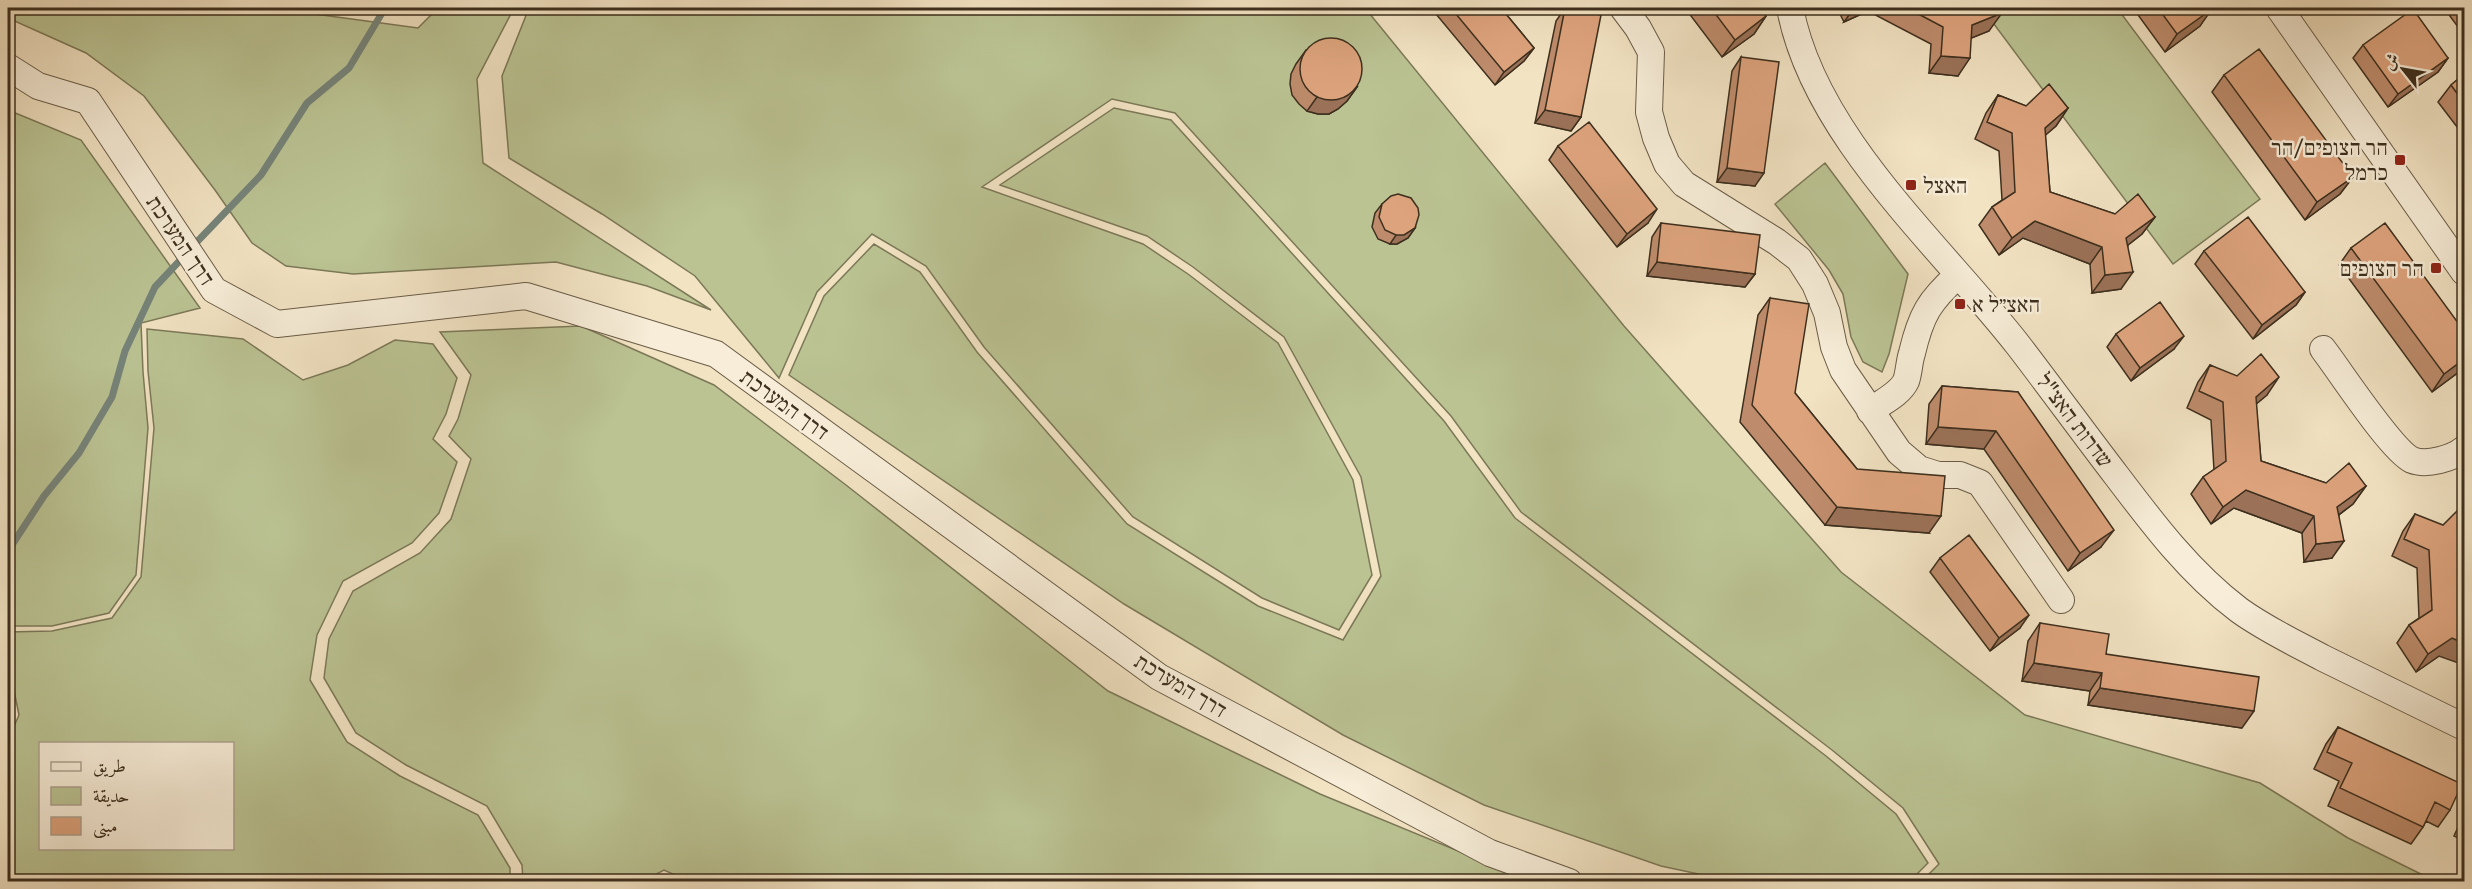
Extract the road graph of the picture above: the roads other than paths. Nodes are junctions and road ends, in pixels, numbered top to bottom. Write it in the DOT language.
graph roads {
  1 [pos="1623,8"];
  2 [pos="1790,8"];
  3 [pos="2279,8"];
  4 [pos="8,66"];
  5 [pos="2464,272"];
  6 [pos="1958,275"];
  7 [pos="2323,349"];
  8 [pos="1870,411"];
  9 [pos="2464,449"];
  10 [pos="2061,600"];
  11 [pos="2464,727"];
  12 [pos="1569,882"];
  1 -- 8 [label="street"];
  2 -- 6 [label="street, שדרות האצ\"ל"];
  3 -- 5 [label="street"];
  4 -- 12 [label="street, דרך המערכת"];
  6 -- 8 [label="street"];
  6 -- 11 [label="street, שדרות האצ\"ל"];
  7 -- 9 [label="street"];
  8 -- 10 [label="street"];
}
